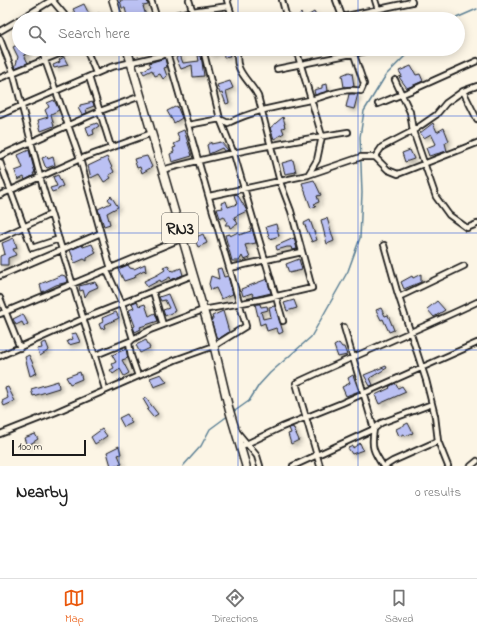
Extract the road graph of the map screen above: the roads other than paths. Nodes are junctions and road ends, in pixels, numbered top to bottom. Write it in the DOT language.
graph roads {
  1 [pos="52,0"];
  2 [pos="113,0"];
  3 [pos="152,0"];
  4 [pos="189,0"];
  5 [pos="227,0"];
  6 [pos="282,0"];
  7 [pos="336,0"];
  8 [pos="375,0"];
  9 [pos="412,0"];
  10 [pos="229,6"];
  11 [pos="378,8"];
  12 [pos="192,11"];
  13 [pos="36,12"];
  14 [pos="62,12"];
  15 [pos="116,12"];
  16 [pos="156,12"];
  17 [pos="188,12"];
  18 [pos="231,12"];
  19 [pos="286,12"];
  20 [pos="340,12"];
  21 [pos="364,12"];
  22 [pos="379,12"];
  23 [pos="12,24"];
  24 [pos="0,31"];
  25 [pos="0,39"];
  26 [pos="50,56"];
  27 [pos="89,56"];
  28 [pos="129,56"];
  29 [pos="150,56"];
  30 [pos="167,56"];
  31 [pos="205,56"];
  32 [pos="236,56"];
  33 [pos="298,56"];
  34 [pos="336,56"];
  35 [pos="354,56"];
  36 [pos="44,58"];
  37 [pos="477,60"];
  38 [pos="131,62"];
  39 [pos="301,64"];
  40 [pos="277,69"];
  41 [pos="13,72"];
  42 [pos="96,73"];
  43 [pos="90,77"];
  44 [pos="0,78"];
  45 [pos="395,80"];
  46 [pos="477,86"];
  47 [pos="56,91"];
  48 [pos="463,91"];
  49 [pos="402,94"];
  50 [pos="141,96"];
  51 [pos="312,99"];
  52 [pos="378,104"];
  53 [pos="21,106"];
  54 [pos="100,111"];
  55 [pos="261,111"];
  56 [pos="0,115"];
  57 [pos="220,119"];
  58 [pos="477,119"];
  59 [pos="188,125"];
  60 [pos="67,127"];
  61 [pos="413,131"];
  62 [pos="348,132"];
  63 [pos="152,133"];
  64 [pos="322,136"];
  65 [pos="32,142"];
  66 [pos="477,143"];
  67 [pos="271,145"];
  68 [pos="111,147"];
  69 [pos="234,154"];
  70 [pos="0,156"];
  71 [pos="376,158"];
  72 [pos="80,159"];
  73 [pos="198,160"];
  74 [pos="0,162"];
  75 [pos="425,164"];
  76 [pos="162,170"];
  77 [pos="308,175"];
  78 [pos="41,178"];
  79 [pos="280,182"];
  80 [pos="244,189"];
  81 [pos="11,191"];
  82 [pos="0,195"];
  83 [pos="209,196"];
  84 [pos="51,214"];
  85 [pos="477,224"];
  86 [pos="24,227"];
  87 [pos="101,233"];
  88 [pos="0,238"];
  89 [pos="59,238"];
  90 [pos="183,238"];
  91 [pos="384,245"];
  92 [pos="62,249"];
  93 [pos="302,252"];
  94 [pos="265,260"];
  95 [pos="464,266"];
  96 [pos="230,268"];
  97 [pos="109,270"];
  98 [pos="193,275"];
  99 [pos="0,276"];
  100 [pos="74,284"];
  101 [pos="153,291"];
  102 [pos="275,296"];
  103 [pos="399,297"];
  104 [pos="0,298"];
  105 [pos="477,302"];
  106 [pos="240,303"];
  107 [pos="122,304"];
  108 [pos="203,310"];
  109 [pos="6,312"];
  110 [pos="0,314"];
  111 [pos="85,318"];
  112 [pos="283,321"];
  113 [pos="163,325"];
  114 [pos="344,328"];
  115 [pos="410,332"];
  116 [pos="131,340"];
  117 [pos="477,343"];
  118 [pos="214,346"];
  119 [pos="20,348"];
  120 [pos="96,355"];
  121 [pos="0,356"];
  122 [pos="352,358"];
  123 [pos="422,368"];
  124 [pos="138,376"];
  125 [pos="105,389"];
  126 [pos="364,393"];
  127 [pos="432,404"];
  128 [pos="306,418"];
  129 [pos="374,429"];
  130 [pos="0,434"];
  131 [pos="438,441"];
  132 [pos="244,446"];
  133 [pos="316,456"];
  134 [pos="477,461"];
  135 [pos="246,466"];
  136 [pos="260,466"];
  137 [pos="293,466"];
  138 [pos="320,466"];
  139 [pos="384,466"];
  140 [pos="448,466"];
  141 [pos="471,466"];
  1 -- 13 [label="street"];
  1 -- 14 [label="street"];
  2 -- 15 [label="highway"];
  3 -- 16 [label="street"];
  4 -- 12 [label="street"];
  5 -- 10 [label="street"];
  6 -- 19 [label="street"];
  7 -- 20 [label="street"];
  8 -- 11 [label="street"];
  9 -- 11 [label="street"];
  10 -- 12 [label="street"];
  10 -- 18 [label="street"];
  11 -- 21 [label="street"];
  11 -- 22 [label="street"];
  12 -- 17 [label="street"];
  23 -- 24 [label="street"];
  25 -- 41 [label="street"];
  26 -- 36 [label="street"];
  27 -- 42 [label="street"];
  28 -- 38 [label="highway, RN3"];
  29 -- 38 [label="street"];
  30 -- 59 [label="street"];
  31 -- 57 [label="street"];
  32 -- 55 [label="street"];
  33 -- 39 [label="street"];
  34 -- 39 [label="street"];
  35 -- 51 [label="street"];
  36 -- 41 [label="street"];
  36 -- 47 [label="street"];
  37 -- 49 [label="street"];
  38 -- 42 [label="street"];
  38 -- 50 [label="highway, RN3"];
  39 -- 40 [label="street"];
  39 -- 51 [label="street"];
  41 -- 44 [label="street"];
  41 -- 53 [label="street"];
  42 -- 43 [label="street"];
  43 -- 47 [label="street"];
  43 -- 54 [label="street"];
  45 -- 49 [label="street"];
  46 -- 48 [label="street"];
  47 -- 53 [label="street"];
  47 -- 60 [label="street"];
  48 -- 58 [label="street"];
  48 -- 61 [label="street"];
  49 -- 52 [label="street"];
  49 -- 61 [label="street"];
  50 -- 54 [label="street"];
  50 -- 63 [label="highway, RN3"];
  51 -- 55 [label="street"];
  51 -- 64 [label="street"];
  53 -- 56 [label="street"];
  53 -- 65 [label="street"];
  54 -- 60 [label="street"];
  54 -- 68 [label="street"];
  55 -- 57 [label="street"];
  55 -- 67 [label="street"];
  57 -- 59 [label="street"];
  57 -- 69 [label="street"];
  59 -- 73 [label="street"];
  60 -- 65 [label="street"];
  60 -- 72 [label="street"];
  61 -- 71 [label="street"];
  61 -- 75 [label="street"];
  62 -- 64 [label="street"];
  63 -- 68 [label="street"];
  63 -- 76 [label="highway, RN3"];
  64 -- 67 [label="street"];
  64 -- 77 [label="street"];
  65 -- 70 [label="street"];
  65 -- 78 [label="street"];
  66 -- 75 [label="street"];
  67 -- 69 [label="street"];
  67 -- 79 [label="street"];
  68 -- 72 [label="street"];
  69 -- 73 [label="street"];
  69 -- 80 [label="street"];
  71 -- 75 [label="street"];
  71 -- 77 [label="street"];
  72 -- 78 [label="street"];
  72 -- 87 [label="street"];
  73 -- 76 [label="street"];
  73 -- 83 [label="street"];
  74 -- 81 [label="street"];
  75 -- 85 [label="street"];
  76 -- 90 [label="highway, RN3"];
  77 -- 79 [label="street"];
  78 -- 81 [label="street"];
  78 -- 84 [label="street"];
  79 -- 80 [label="street"];
  79 -- 93 [label="street"];
  80 -- 83 [label="street"];
  80 -- 94 [label="street"];
  81 -- 82 [label="street"];
  81 -- 86 [label="street"];
  83 -- 96 [label="street"];
  84 -- 86 [label="street"];
  84 -- 89 [label="street"];
  86 -- 88 [label="street"];
  86 -- 89 [label="street"];
  87 -- 92 [label="street"];
  87 -- 97 [label="street"];
  89 -- 92 [label="street"];
  90 -- 97 [label="street"];
  90 -- 98 [label="highway, RN3"];
  91 -- 103 [label="street"];
  92 -- 99 [label="street"];
  92 -- 100 [label="street"];
  93 -- 94 [label="street"];
  93 -- 102 [label="street"];
  94 -- 96 [label="street"];
  94 -- 102 [label="street"];
  95 -- 103 [label="street"];
  96 -- 106 [label="street"];
  97 -- 100 [label="street"];
  97 -- 107 [label="street"];
  98 -- 101 [label="street"];
  98 -- 108 [label="highway, RN3"];
  100 -- 109 [label="street"];
  100 -- 111 [label="street"];
  101 -- 107 [label="street"];
  101 -- 113 [label="street"];
  102 -- 106 [label="street"];
  102 -- 112 [label="street"];
  103 -- 115 [label="street"];
  104 -- 109 [label="street"];
  105 -- 115 [label="street"];
  106 -- 108 [label="street"];
  106 -- 118 [label="street"];
  107 -- 111 [label="street"];
  107 -- 116 [label="street"];
  108 -- 113 [label="street"];
  108 -- 118 [label="highway, RN3"];
  109 -- 110 [label="street"];
  109 -- 119 [label="street"];
  111 -- 119 [label="street"];
  111 -- 120 [label="street"];
  113 -- 116 [label="street"];
  114 -- 122 [label="street"];
  115 -- 122 [label="street"];
  115 -- 123 [label="street"];
  116 -- 120 [label="street"];
  116 -- 124 [label="street"];
  117 -- 123 [label="street"];
  118 -- 124 [label="street"];
  118 -- 132 [label="highway, RN3"];
  119 -- 121 [label="street"];
  120 -- 125 [label="street"];
  122 -- 126 [label="street"];
  122 -- 128 [label="street"];
  123 -- 126 [label="street"];
  123 -- 127 [label="street"];
  124 -- 125 [label="street"];
  125 -- 130 [label="street"];
  126 -- 128 [label="street"];
  126 -- 129 [label="street"];
  127 -- 129 [label="street"];
  127 -- 131 [label="street"];
  128 -- 132 [label="street"];
  128 -- 133 [label="street"];
  129 -- 133 [label="street"];
  129 -- 139 [label="street"];
  131 -- 139 [label="street"];
  131 -- 140 [label="street"];
  132 -- 135 [label="highway, RN3"];
  132 -- 136 [label="street"];
  133 -- 137 [label="street"];
  133 -- 138 [label="street"];
  134 -- 141 [label="street"];
}
